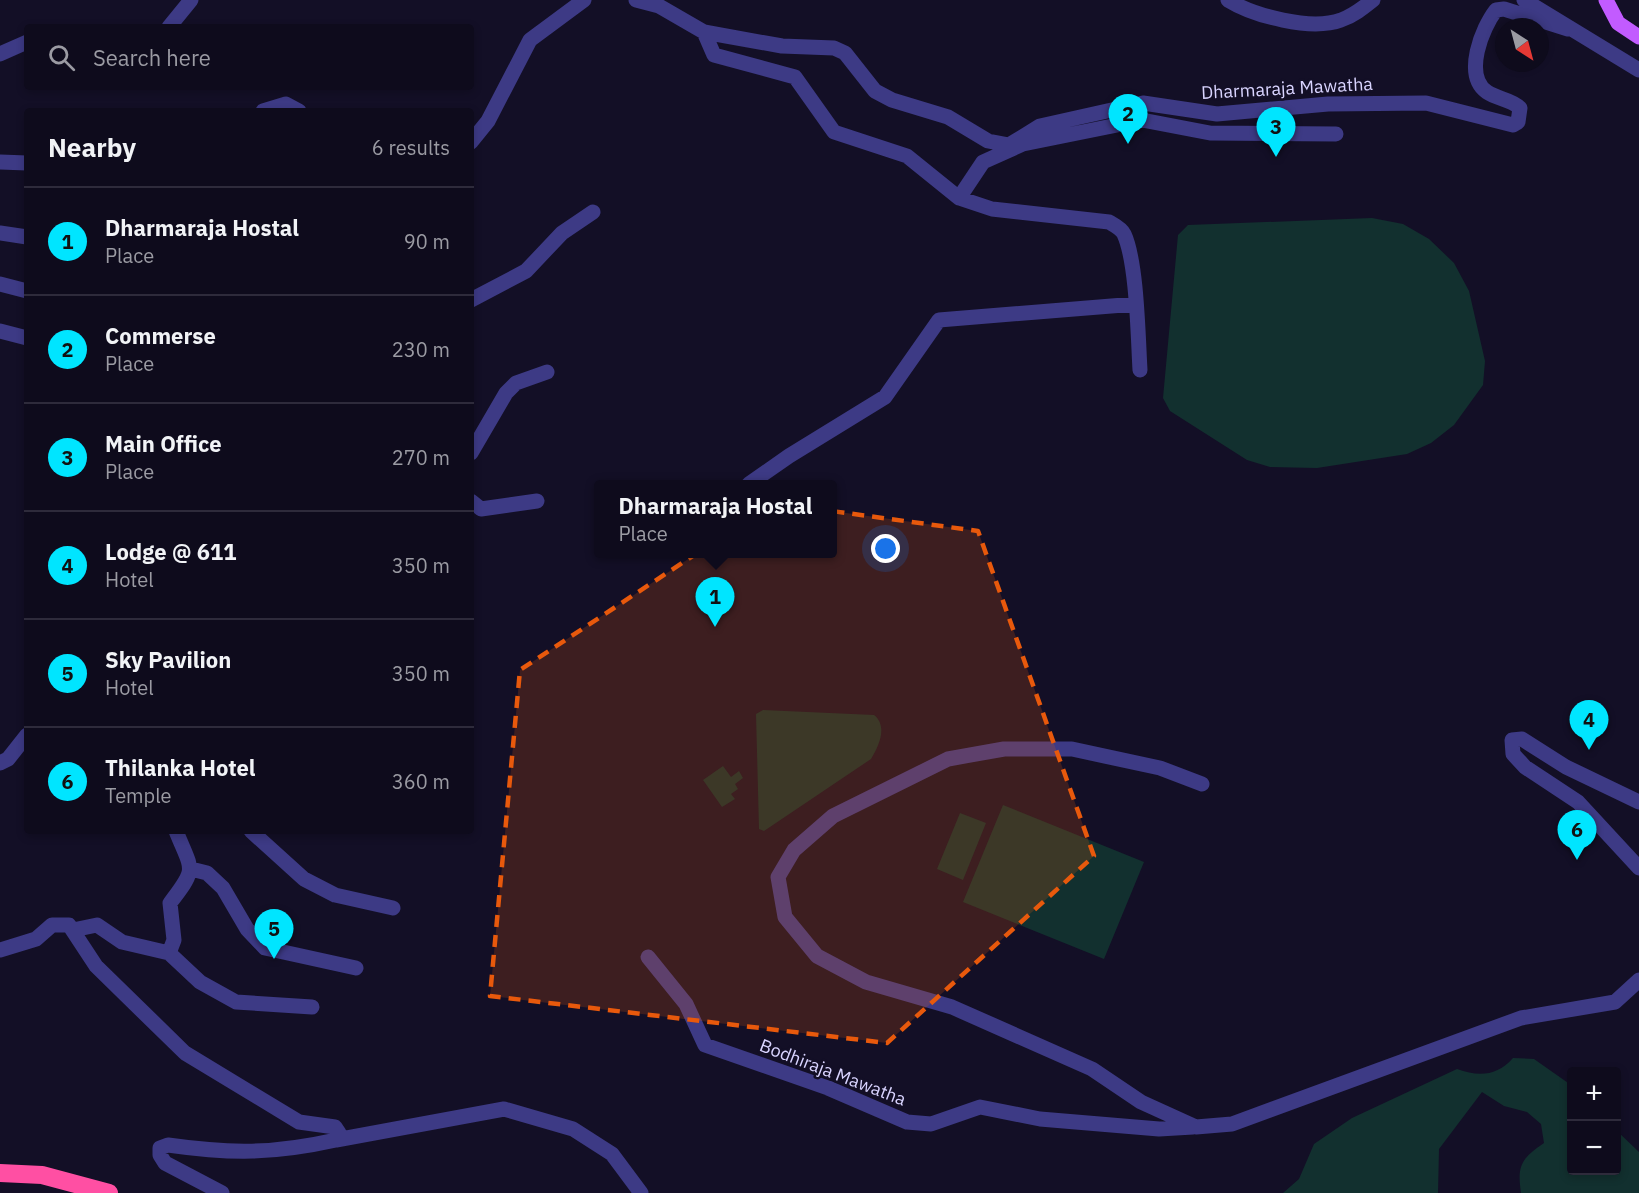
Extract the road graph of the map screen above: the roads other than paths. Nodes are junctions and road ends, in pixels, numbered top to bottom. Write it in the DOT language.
graph roads {
  1 [pos="192,0"];
  2 [pos="584,0"];
  3 [pos="636,0"];
  4 [pos="1228,0"];
  5 [pos="1373,0"];
  6 [pos="1524,0"];
  7 [pos="1606,0"];
  8 [pos="172,24"];
  9 [pos="1568,29"];
  10 [pos="704,32"];
  11 [pos="1639,37"];
  12 [pos="24,43"];
  13 [pos="0,54"];
  14 [pos="1639,70"];
  15 [pos="273,108"];
  16 [pos="293,108"];
  17 [pos="1336,134"];
  18 [pos="474,138"];
  19 [pos="0,162"];
  20 [pos="24,163"];
  21 [pos="958,198"];
  22 [pos="593,212"];
  23 [pos="0,233"];
  24 [pos="24,237"];
  25 [pos="0,284"];
  26 [pos="24,290"];
  27 [pos="474,298"];
  28 [pos="1136,304"];
  29 [pos="0,331"];
  30 [pos="24,337"];
  31 [pos="1140,370"];
  32 [pos="547,372"];
  33 [pos="474,448"];
  34 [pos="755,480"];
  35 [pos="537,501"];
  36 [pos="474,503"];
  37 [pos="24,739"];
  38 [pos="0,763"];
  39 [pos="1202,784"];
  40 [pos="1639,802"];
  41 [pos="177,834"];
  42 [pos="254,834"];
  43 [pos="191,868"];
  44 [pos="1639,868"];
  45 [pos="393,908"];
  46 [pos="73,930"];
  47 [pos="0,950"];
  48 [pos="169,953"];
  49 [pos="648,957"];
  50 [pos="356,968"];
  51 [pos="1639,980"];
  52 [pos="312,1007"];
  53 [pos="1196,1127"];
  54 [pos="336,1140"];
  55 [pos="0,1173"];
  56 [pos="109,1193"];
  57 [pos="222,1193"];
  58 [pos="641,1193"];
  1 -- 8 [label="street"];
  2 -- 18 [label="street"];
  3 -- 10 [label="street, Dharmaraja Mawatha"];
  4 -- 5 [label="street"];
  6 -- 9 [label="street, Dharmaraja Mawatha"];
  7 -- 11 [label="main road"];
  9 -- 10 [label="street, Dharmaraja Mawatha"];
  9 -- 14 [label="street, Dharmaraja Mawatha"];
  10 -- 21 [label="street"];
  12 -- 13 [label="street"];
  15 -- 16 [label="street"];
  17 -- 21 [label="street"];
  19 -- 20 [label="street"];
  21 -- 28 [label="street"];
  22 -- 27 [label="street"];
  23 -- 24 [label="street"];
  25 -- 26 [label="street"];
  28 -- 31 [label="street"];
  28 -- 34 [label="street"];
  29 -- 30 [label="street"];
  32 -- 33 [label="street"];
  35 -- 36 [label="street"];
  37 -- 38 [label="street"];
  39 -- 53 [label="street"];
  40 -- 44 [label="street"];
  41 -- 43 [label="street"];
  42 -- 45 [label="street"];
  43 -- 48 [label="street"];
  43 -- 50 [label="street"];
  46 -- 47 [label="street"];
  46 -- 48 [label="street"];
  46 -- 54 [label="street"];
  48 -- 52 [label="street"];
  49 -- 53 [label="street, Bodhiraja Mawatha"];
  51 -- 53 [label="street, Bodhiraja Mawatha"];
  54 -- 57 [label="street"];
  54 -- 58 [label="street"];
  55 -- 56 [label="highway"];
}
